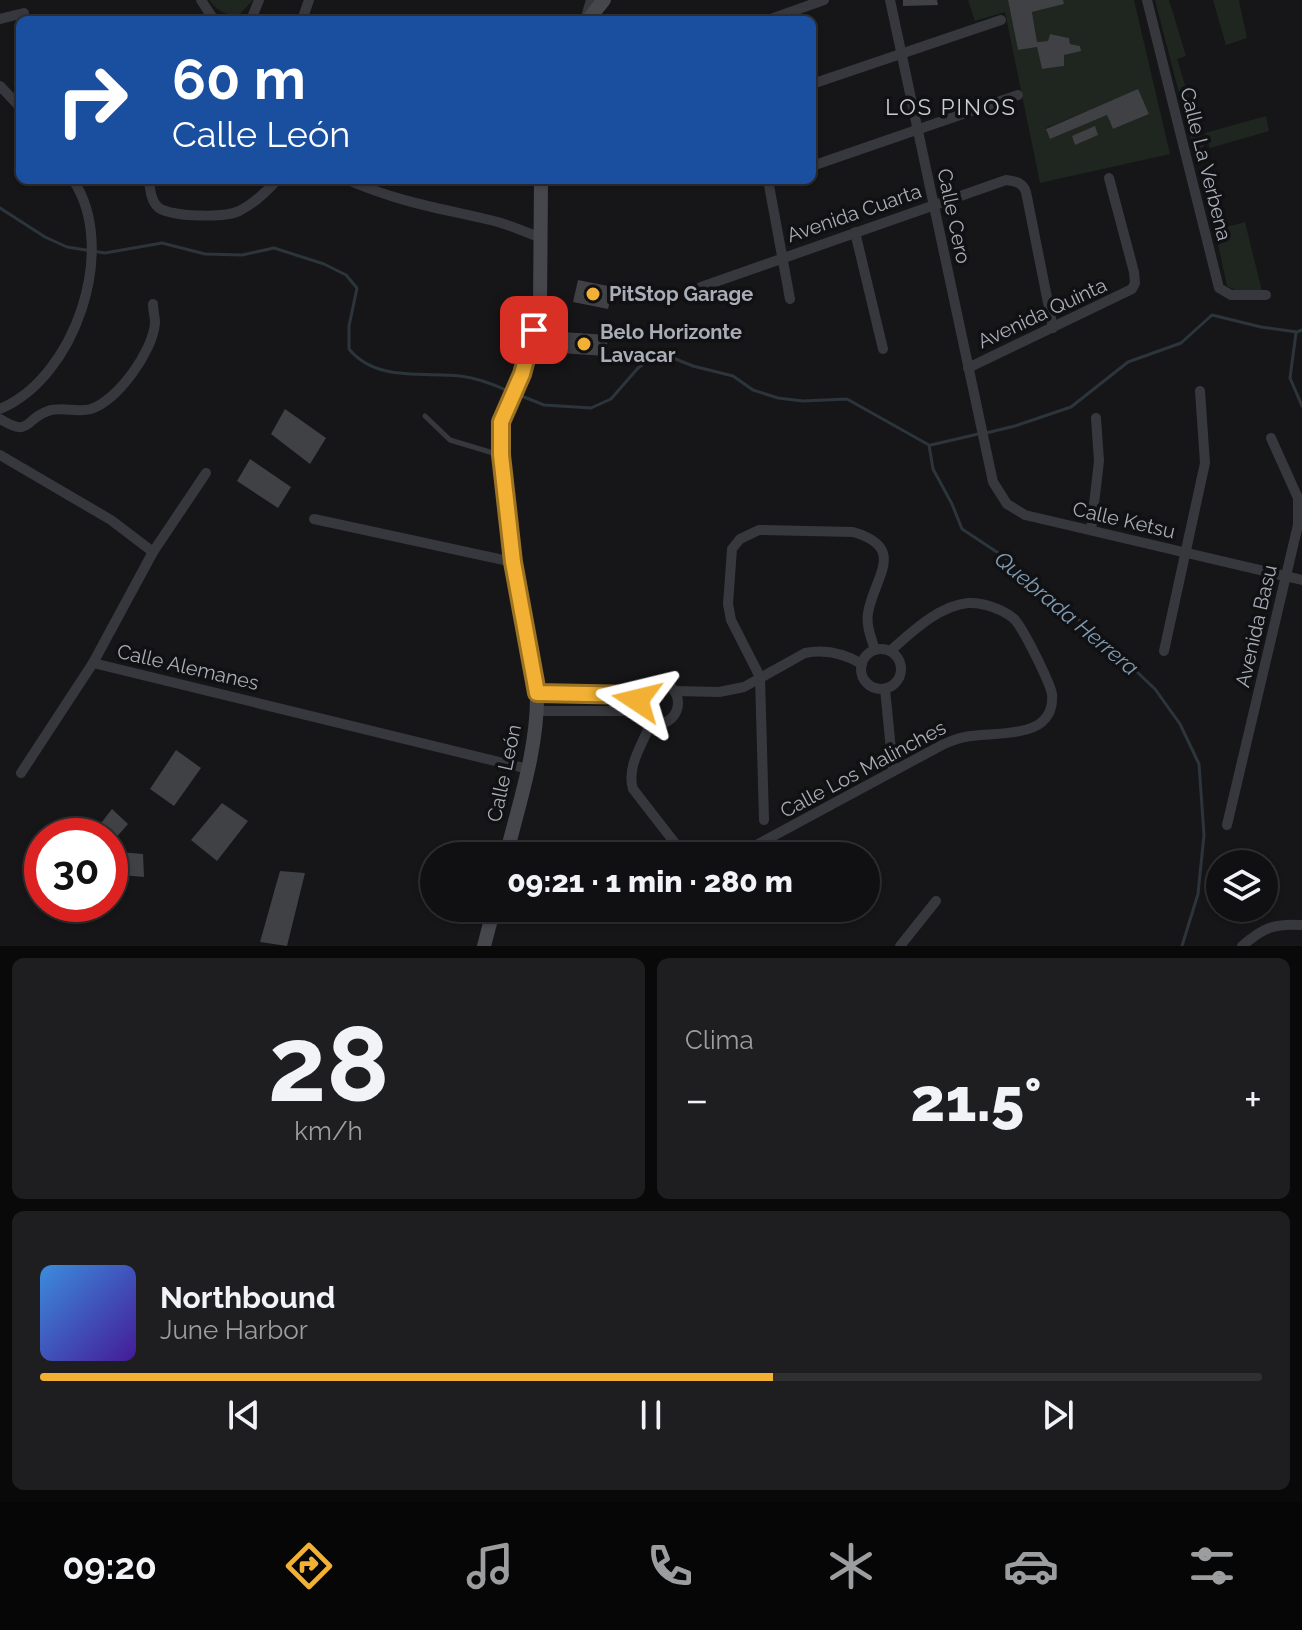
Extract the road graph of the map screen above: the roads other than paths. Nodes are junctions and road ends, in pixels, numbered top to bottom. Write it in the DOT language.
graph roads {
  1 [pos="604,0"];
  2 [pos="824,0"];
  3 [pos="890,0"];
  4 [pos="1147,0"];
  5 [pos="24,13"];
  6 [pos="590,16"];
  7 [pos="779,16"];
  8 [pos="0,19"];
  9 [pos="1001,20"];
  10 [pos="903,53"];
  11 [pos="816,83"];
  12 [pos="1018,95"];
  13 [pos="918,130"];
  14 [pos="816,165"];
  15 [pos="1109,178"];
  16 [pos="75,184"];
  17 [pos="150,184"];
  18 [pos="265,184"];
  19 [pos="273,184"];
  20 [pos="357,184"];
  21 [pos="541,184"];
  22 [pos="770,184"];
  23 [pos="253,202"];
  24 [pos="933,204"];
  25 [pos="855,232"];
  26 [pos="542,238"];
  27 [pos="782,256"];
  28 [pos="701,287"];
  29 [pos="1266,295"];
  30 [pos="790,299"];
  31 [pos="153,304"];
  32 [pos="1053,328"];
  33 [pos="883,349"];
  34 [pos="968,368"];
  35 [pos="1200,391"];
  36 [pos="0,409"];
  37 [pos="425,416"];
  38 [pos="1096,418"];
  39 [pos="0,419"];
  40 [pos="1271,438"];
  41 [pos="984,440"];
  42 [pos="0,455"];
  43 [pos="501,455"];
  44 [pos="206,473"];
  45 [pos="314,519"];
  46 [pos="1091,530"];
  47 [pos="153,552"];
  48 [pos="1185,553"];
  49 [pos="513,562"];
  50 [pos="1286,577"];
  51 [pos="1302,580"];
  52 [pos="875,650"];
  53 [pos="890,651"];
  54 [pos="1164,651"];
  55 [pos="93,663"];
  56 [pos="862,664"];
  57 [pos="760,677"];
  58 [pos="885,689"];
  59 [pos="675,691"];
  60 [pos="537,693"];
  61 [pos="638,695"];
  62 [pos="537,711"];
  63 [pos="639,711"];
  64 [pos="651,723"];
  65 [pos="528,769"];
  66 [pos="893,770"];
  67 [pos="21,773"];
  68 [pos="764,820"];
  69 [pos="1227,825"];
  70 [pos="510,842"];
  71 [pos="674,842"];
  72 [pos="763,842"];
  73 [pos="936,901"];
  74 [pos="490,922"];
  75 [pos="1302,925"];
  76 [pos="484,946"];
  77 [pos="900,946"];
  78 [pos="1242,946"];
  1 -- 6 [label="main road"];
  2 -- 7 [label="street"];
  3 -- 10 [label="street, Calle Cero"];
  4 -- 29 [label="street, Calle La Verbena"];
  5 -- 8 [label="street"];
  9 -- 10 [label="street"];
  10 -- 11 [label="street"];
  10 -- 13 [label="street, Calle Cero"];
  12 -- 13 [label="street"];
  13 -- 14 [label="street"];
  13 -- 24 [label="street, Calle Cero"];
  15 -- 32 [label="street, Avenida Quinta"];
  16 -- 36 [label="street"];
  17 -- 23 [label="street"];
  18 -- 23 [label="street"];
  19 -- 23 [label="street"];
  20 -- 26 [label="street"];
  21 -- 26 [label="main road, Calle León"];
  22 -- 27 [label="street"];
  24 -- 25 [label="street, Avenida Cuarta"];
  24 -- 32 [label="street, Avenida Cuarta"];
  24 -- 34 [label="street, Calle Cero"];
  25 -- 27 [label="street, Avenida Cuarta"];
  25 -- 33 [label="street"];
  26 -- 43 [label="main road, Calle León"];
  27 -- 28 [label="street, Avenida Cuarta"];
  27 -- 30 [label="street"];
  31 -- 39 [label="street"];
  32 -- 34 [label="street, Avenida Quinta"];
  34 -- 41 [label="street, Calle Cero"];
  35 -- 48 [label="street"];
  37 -- 43 [label="lane"];
  38 -- 46 [label="street"];
  40 -- 50 [label="street, Avenida Basu"];
  41 -- 46 [label="street, Calle Ketsu"];
  42 -- 47 [label="street"];
  43 -- 49 [label="main road, Calle León"];
  44 -- 47 [label="street, Calle Alemanes"];
  45 -- 49 [label="street"];
  46 -- 48 [label="street, Calle Ketsu"];
  47 -- 55 [label="street, Calle Alemanes"];
  48 -- 50 [label="street, Calle Ketsu"];
  48 -- 54 [label="street"];
  49 -- 60 [label="main road, Calle León"];
  50 -- 51 [label="street, Calle Ketsu"];
  50 -- 69 [label="street, Avenida Basu"];
  52 -- 53 [label="street"];
  52 -- 56 [label="street"];
  52 -- 57 [label="street"];
  53 -- 58 [label="street"];
  53 -- 66 [label="street, Calle Los Malinches"];
  55 -- 65 [label="street, Calle Alemanes"];
  55 -- 67 [label="street"];
  56 -- 57 [label="street"];
  56 -- 58 [label="street"];
  57 -- 59 [label="street"];
  57 -- 68 [label="street"];
  58 -- 66 [label="street"];
  59 -- 61 [label="street"];
  59 -- 64 [label="street"];
  60 -- 61 [label="street"];
  60 -- 62 [label="main road, Calle León"];
  61 -- 63 [label="street"];
  62 -- 63 [label="street"];
  62 -- 65 [label="main road, Calle León"];
  63 -- 64 [label="street"];
  64 -- 71 [label="street"];
  65 -- 70 [label="main road, Calle León"];
  66 -- 72 [label="street, Calle Los Malinches"];
  73 -- 77 [label="street"];
  74 -- 76 [label="main road"];
  75 -- 78 [label="street"];
}
